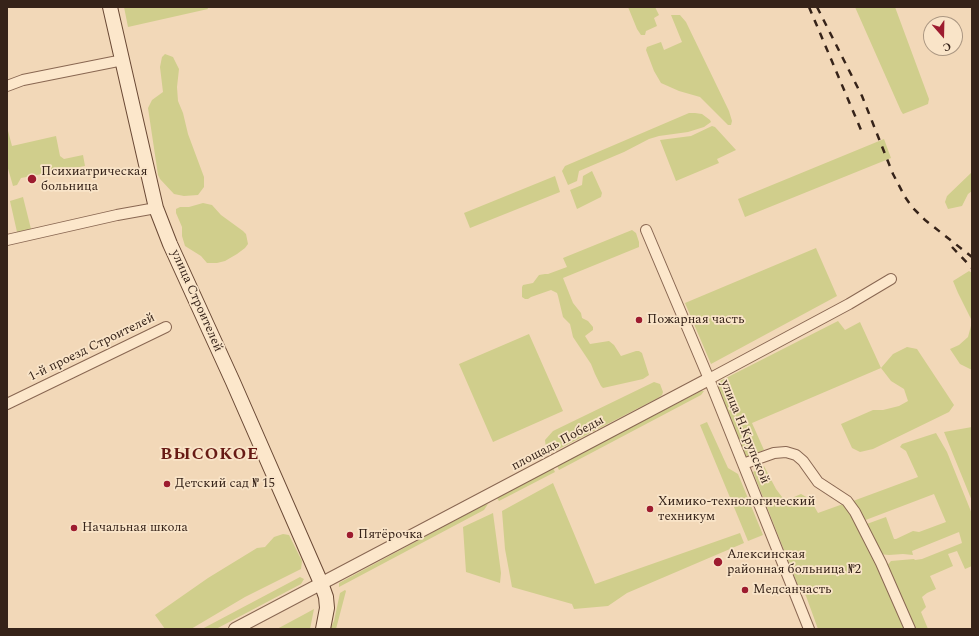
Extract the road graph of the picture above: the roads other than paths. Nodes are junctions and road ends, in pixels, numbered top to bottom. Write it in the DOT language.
graph roads {
  1 [pos="110,7"];
  2 [pos="122,60"];
  3 [pos="7,86"];
  4 [pos="156,208"];
  5 [pos="646,230"];
  6 [pos="7,240"];
  7 [pos="891,279"];
  8 [pos="166,327"];
  9 [pos="709,379"];
  10 [pos="7,404"];
  11 [pos="743,464"];
  12 [pos="321,583"];
  13 [pos="235,629"];
  14 [pos="323,629"];
  15 [pos="809,629"];
  16 [pos="910,629"];
  1 -- 2 [label="main road, улица Строителей"];
  2 -- 3 [label="street"];
  2 -- 4 [label="main road, улица Строителей"];
  4 -- 6 [label="street"];
  4 -- 12 [label="main road, улица Строителей"];
  5 -- 9 [label="street, улица Н.Крупской"];
  7 -- 9 [label="street, площадь Победы"];
  8 -- 10 [label="street, 1-й проезд Строителей"];
  9 -- 11 [label="street, улица Н.Крупской"];
  9 -- 12 [label="street, площадь Победы"];
  11 -- 15 [label="street, улица Н.Крупской"];
  11 -- 16 [label="street"];
  12 -- 13 [label="street, площадь Победы"];
  12 -- 14 [label="main road, улица Строителей"];
}
